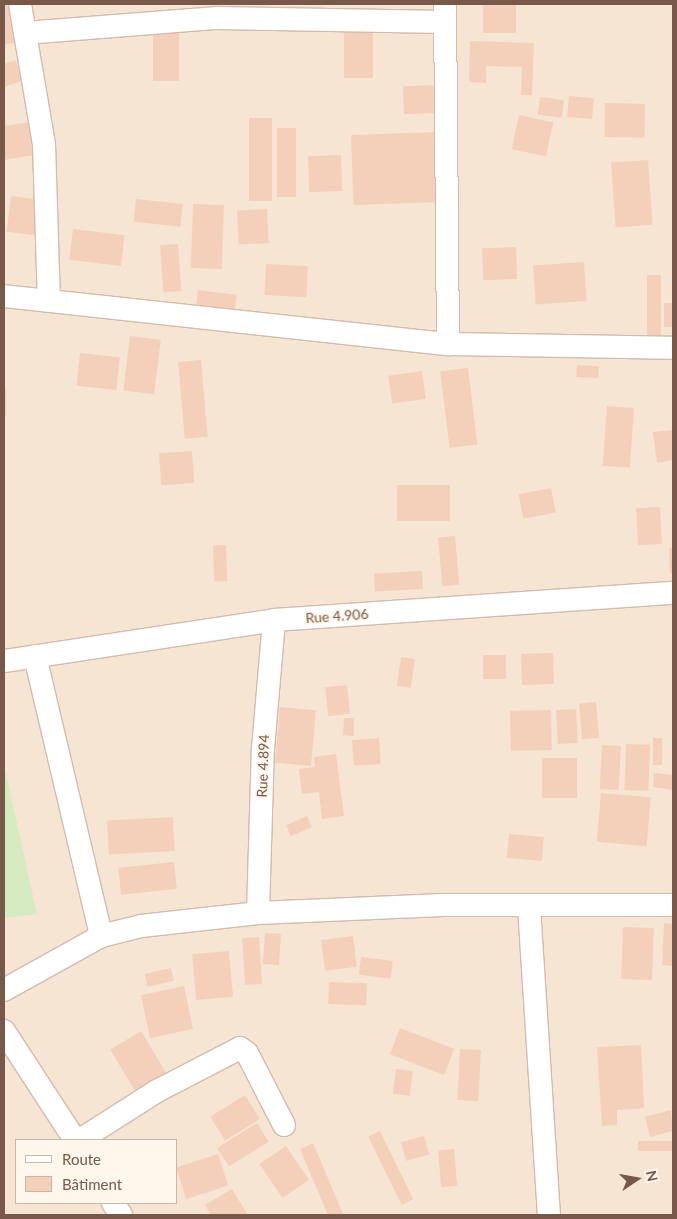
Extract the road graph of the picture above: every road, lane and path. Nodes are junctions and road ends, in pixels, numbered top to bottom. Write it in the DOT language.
graph roads {
  1 [pos="20,4"];
  2 [pos="445,13"];
  3 [pos="25,33"];
  4 [pos="4,296"];
  5 [pos="50,301"];
  6 [pos="448,344"];
  7 [pos="673,348"];
  8 [pos="673,593"];
  9 [pos="274,620"];
  10 [pos="35,656"];
  11 [pos="4,661"];
  12 [pos="673,905"];
  13 [pos="529,907"];
  14 [pos="258,913"];
  15 [pos="101,936"];
  16 [pos="4,990"];
  17 [pos="4,1031"];
  18 [pos="284,1125"];
  19 [pos="73,1139"];
  20 [pos="82,1139"];
  21 [pos="114,1204"];
  22 [pos="121,1215"];
  23 [pos="549,1215"];
  1 -- 3 [label="street"];
  2 -- 3 [label="street"];
  2 -- 6 [label="street"];
  3 -- 5 [label="street"];
  4 -- 5 [label="street"];
  5 -- 6 [label="street"];
  6 -- 7 [label="street"];
  8 -- 9 [label="street, Rue 4.906"];
  9 -- 10 [label="street, Rue 4.906"];
  9 -- 14 [label="street, Rue 4.894"];
  10 -- 11 [label="street, Rue 4.906"];
  10 -- 15 [label="street"];
  12 -- 13 [label="street"];
  13 -- 14 [label="street"];
  13 -- 23 [label="street"];
  14 -- 15 [label="street"];
  15 -- 16 [label="street"];
  17 -- 19 [label="street"];
  18 -- 20 [label="street"];
  21 -- 22 [label="street"];
}
